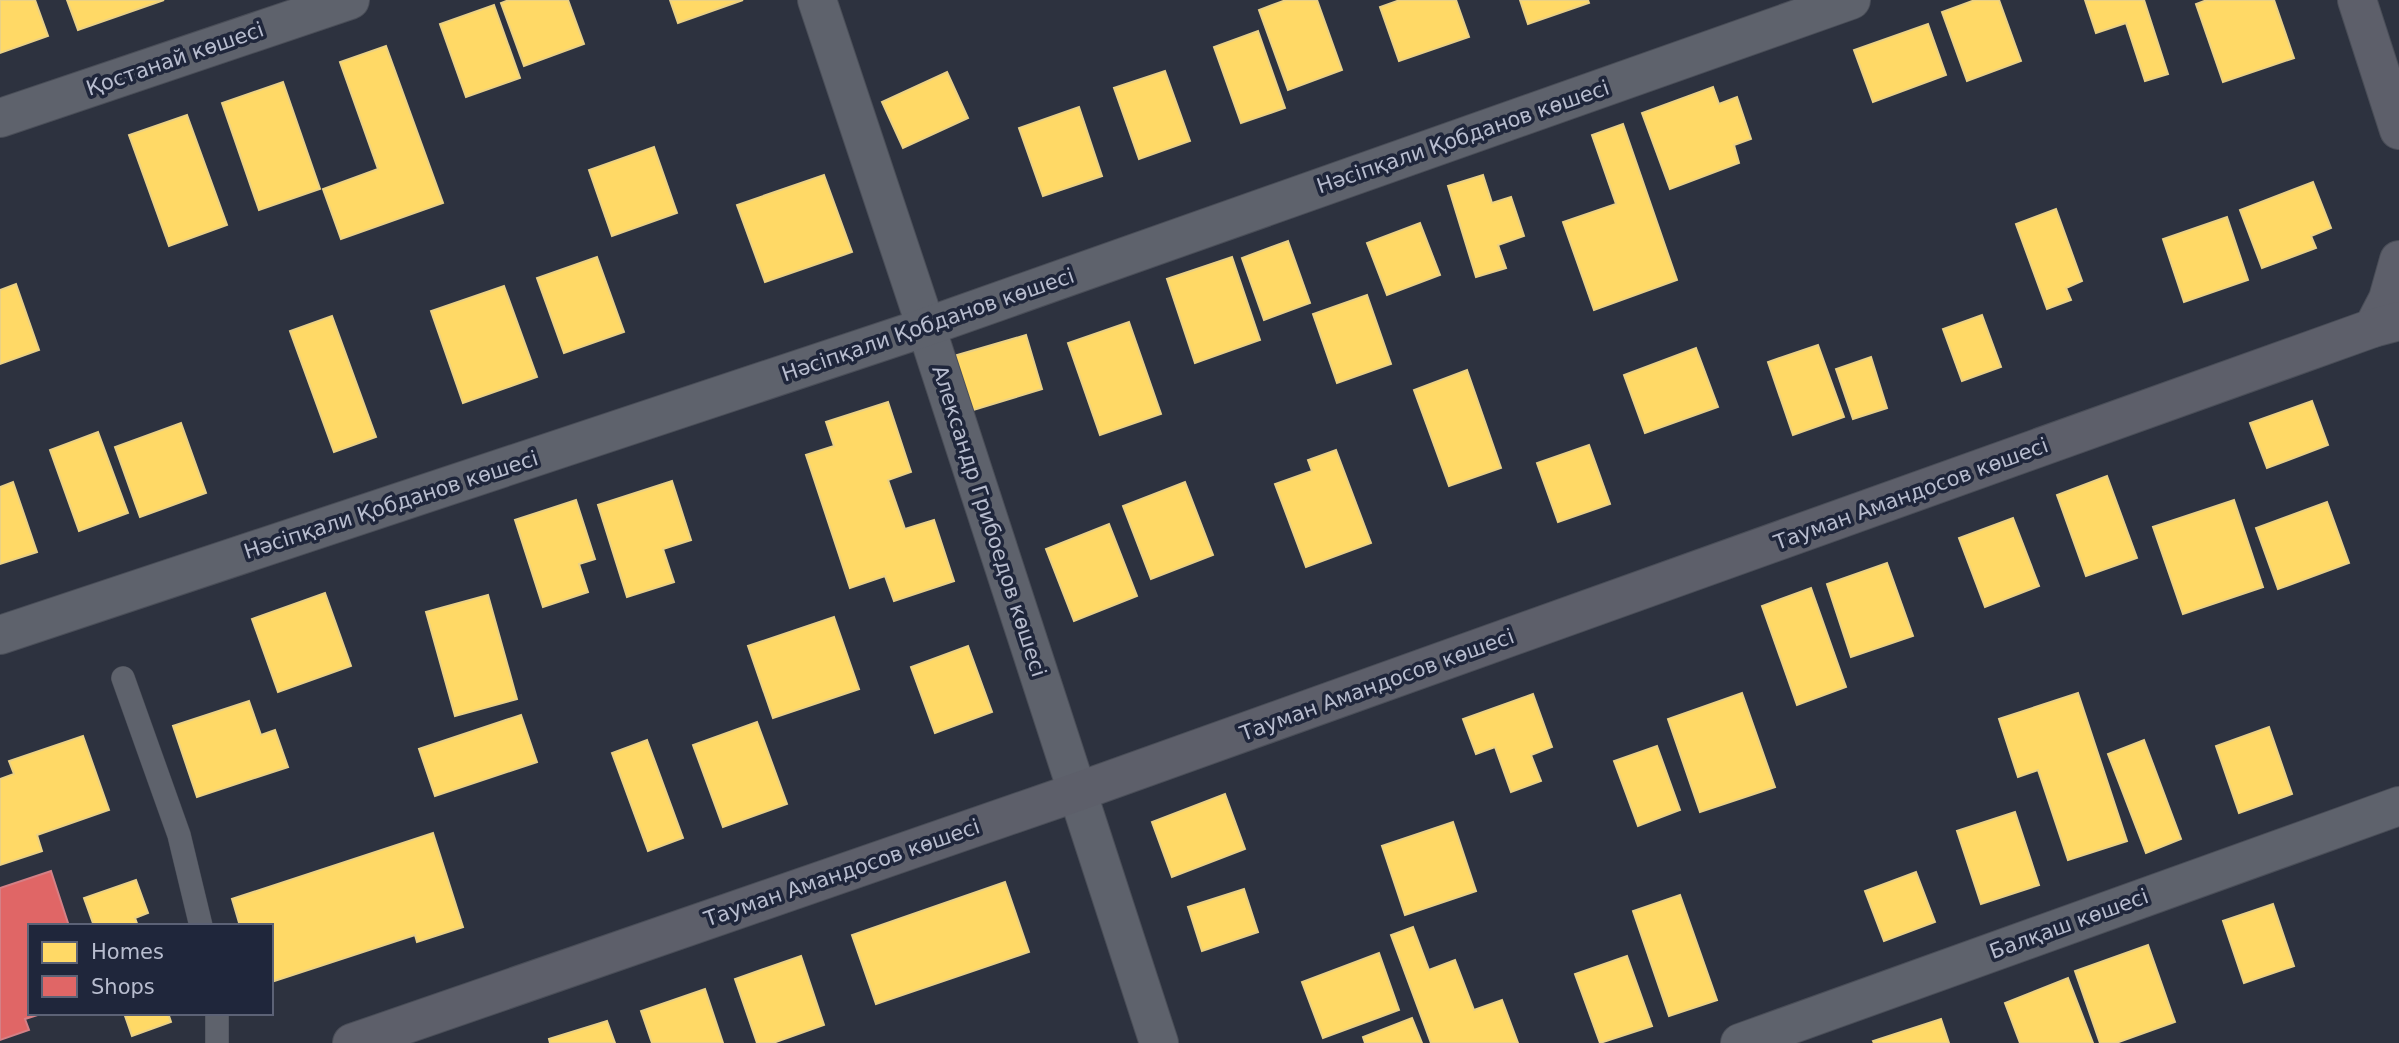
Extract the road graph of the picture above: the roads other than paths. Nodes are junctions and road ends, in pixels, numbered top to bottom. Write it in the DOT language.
graph roads {
  1 [pos="350,0"];
  2 [pos="817,0"];
  3 [pos="1851,0"];
  4 [pos="2357,0"];
  5 [pos="0,118"];
  6 [pos="2399,130"];
  7 [pos="2399,260"];
  8 [pos="926,327"];
  9 [pos="2390,330"];
  10 [pos="0,635"];
  11 [pos="123,678"];
  12 [pos="1077,792"];
  13 [pos="2399,806"];
  14 [pos="201,924"];
  15 [pos="217,1015"];
  16 [pos="217,1043"];
  17 [pos="352,1043"];
  18 [pos="1159,1043"];
  19 [pos="1740,1043"];
  1 -- 5 [label="street, Қостанай көшесі"];
  2 -- 8 [label="street, Александр Грибоедов көшесі"];
  3 -- 8 [label="street, Нәсіпқали Қобданов көшесі"];
  4 -- 6 [label="main road"];
  7 -- 9 [label="main road"];
  8 -- 10 [label="street, Нәсіпқали Қобданов көшесі"];
  8 -- 12 [label="street, Александр Грибоедов көшесі"];
  9 -- 12 [label="main road, Тауман Амандосов көшесі"];
  11 -- 14 [label="lane"];
  12 -- 17 [label="main road, Тауман Амандосов көшесі"];
  12 -- 18 [label="street, Александр Грибоедов көшесі"];
  13 -- 19 [label="street, Балқаш көшесі"];
  15 -- 16 [label="lane"];
}
